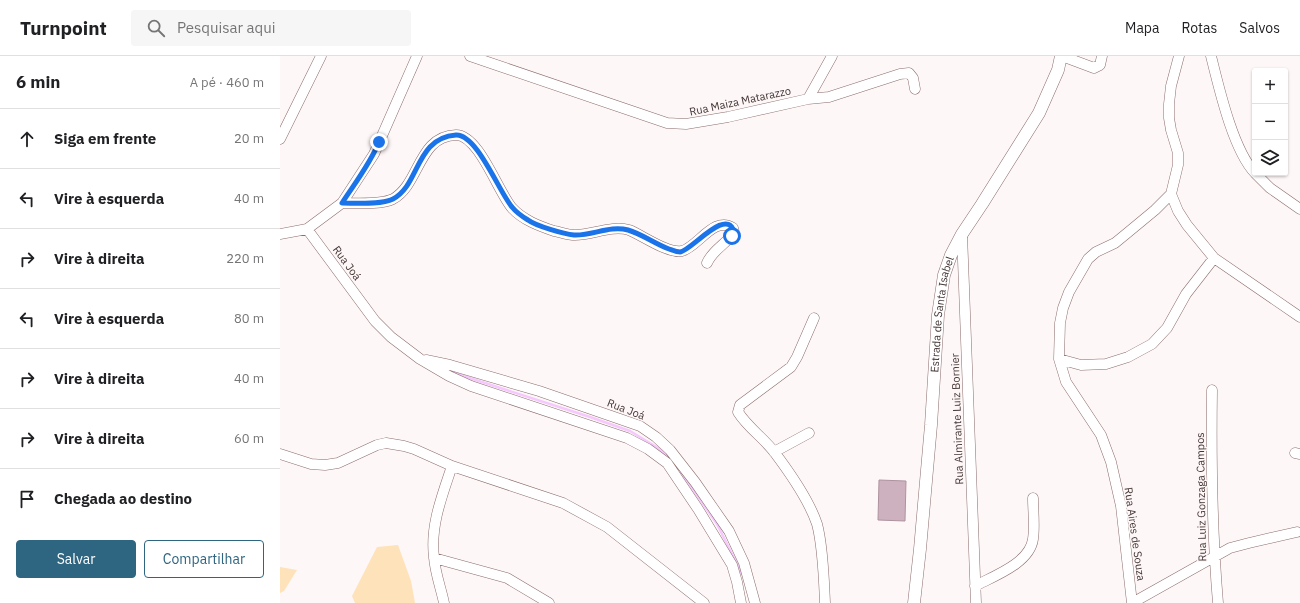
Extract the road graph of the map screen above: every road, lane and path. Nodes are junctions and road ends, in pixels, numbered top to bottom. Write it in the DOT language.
graph roads {
  1 [pos="322,56"];
  2 [pos="417,56"];
  3 [pos="470,56"];
  4 [pos="832,56"];
  5 [pos="1062,56"];
  6 [pos="1102,56"];
  7 [pos="1179,56"];
  8 [pos="1211,56"];
  9 [pos="915,89"];
  10 [pos="808,98"];
  11 [pos="280,139"];
  12 [pos="1252,170"];
  13 [pos="1258,176"];
  14 [pos="1171,194"];
  15 [pos="342,203"];
  16 [pos="1300,209"];
  17 [pos="307,229"];
  18 [pos="280,234"];
  19 [pos="962,234"];
  20 [pos="1214,258"];
  21 [pos="707,263"];
  22 [pos="1300,317"];
  23 [pos="814,318"];
  24 [pos="420,359"];
  25 [pos="1059,359"];
  26 [pos="1212,390"];
  27 [pos="809,433"];
  28 [pos="774,452"];
  29 [pos="280,454"];
  30 [pos="452,466"];
  31 [pos="1033,498"];
  32 [pos="1296,532"];
  33 [pos="1214,556"];
  34 [pos="434,558"];
  35 [pos="975,586"];
  36 [pos="534,598"];
  37 [pos="444,603"];
  38 [pos="549,603"];
  39 [pos="704,603"];
  40 [pos="741,603"];
  41 [pos="755,603"];
  42 [pos="825,603"];
  43 [pos="914,603"];
  44 [pos="976,603"];
  45 [pos="1132,603"];
  46 [pos="1218,603"];
  1 -- 11 [label="street"];
  2 -- 15 [label="street"];
  3 -- 10 [label="street, Rua Maiza Matarazzo"];
  4 -- 10 [label="street"];
  5 -- 6 [label="street"];
  5 -- 19 [label="main road, Estrada de Santa Isabel"];
  7 -- 14 [label="street"];
  8 -- 12 [label="street"];
  9 -- 10 [label="street, Rua Maiza Matarazzo"];
  13 -- 16 [label="street"];
  14 -- 20 [label="street"];
  14 -- 25 [label="street, Rua Aires de Souza"];
  15 -- 17 [label="street"];
  15 -- 21 [label="street"];
  17 -- 18 [label="street"];
  17 -- 24 [label="street, Rua Joá"];
  19 -- 35 [label="street, Rua Almirante Luiz Bornier"];
  19 -- 43 [label="main road, Estrada de Santa Isabel"];
  20 -- 22 [label="street"];
  20 -- 25 [label="street"];
  23 -- 28 [label="street"];
  24 -- 40 [label="street, Rua Joá"];
  24 -- 41 [label="street, Rua Joá"];
  25 -- 45 [label="street, Rua Aires de Souza"];
  26 -- 33 [label="street, Rua Luiz Gonzaga Campos"];
  27 -- 28 [label="street"];
  28 -- 42 [label="street"];
  29 -- 30 [label="street"];
  30 -- 34 [label="street"];
  30 -- 39 [label="street"];
  31 -- 35 [label="street"];
  32 -- 33 [label="street"];
  33 -- 45 [label="street"];
  33 -- 46 [label="street, Rua Luiz Gonzaga Campos"];
  34 -- 36 [label="street"];
  34 -- 37 [label="street"];
  35 -- 44 [label="street, Rua Almirante Luiz Bornier"];
  36 -- 38 [label="street"];
}
